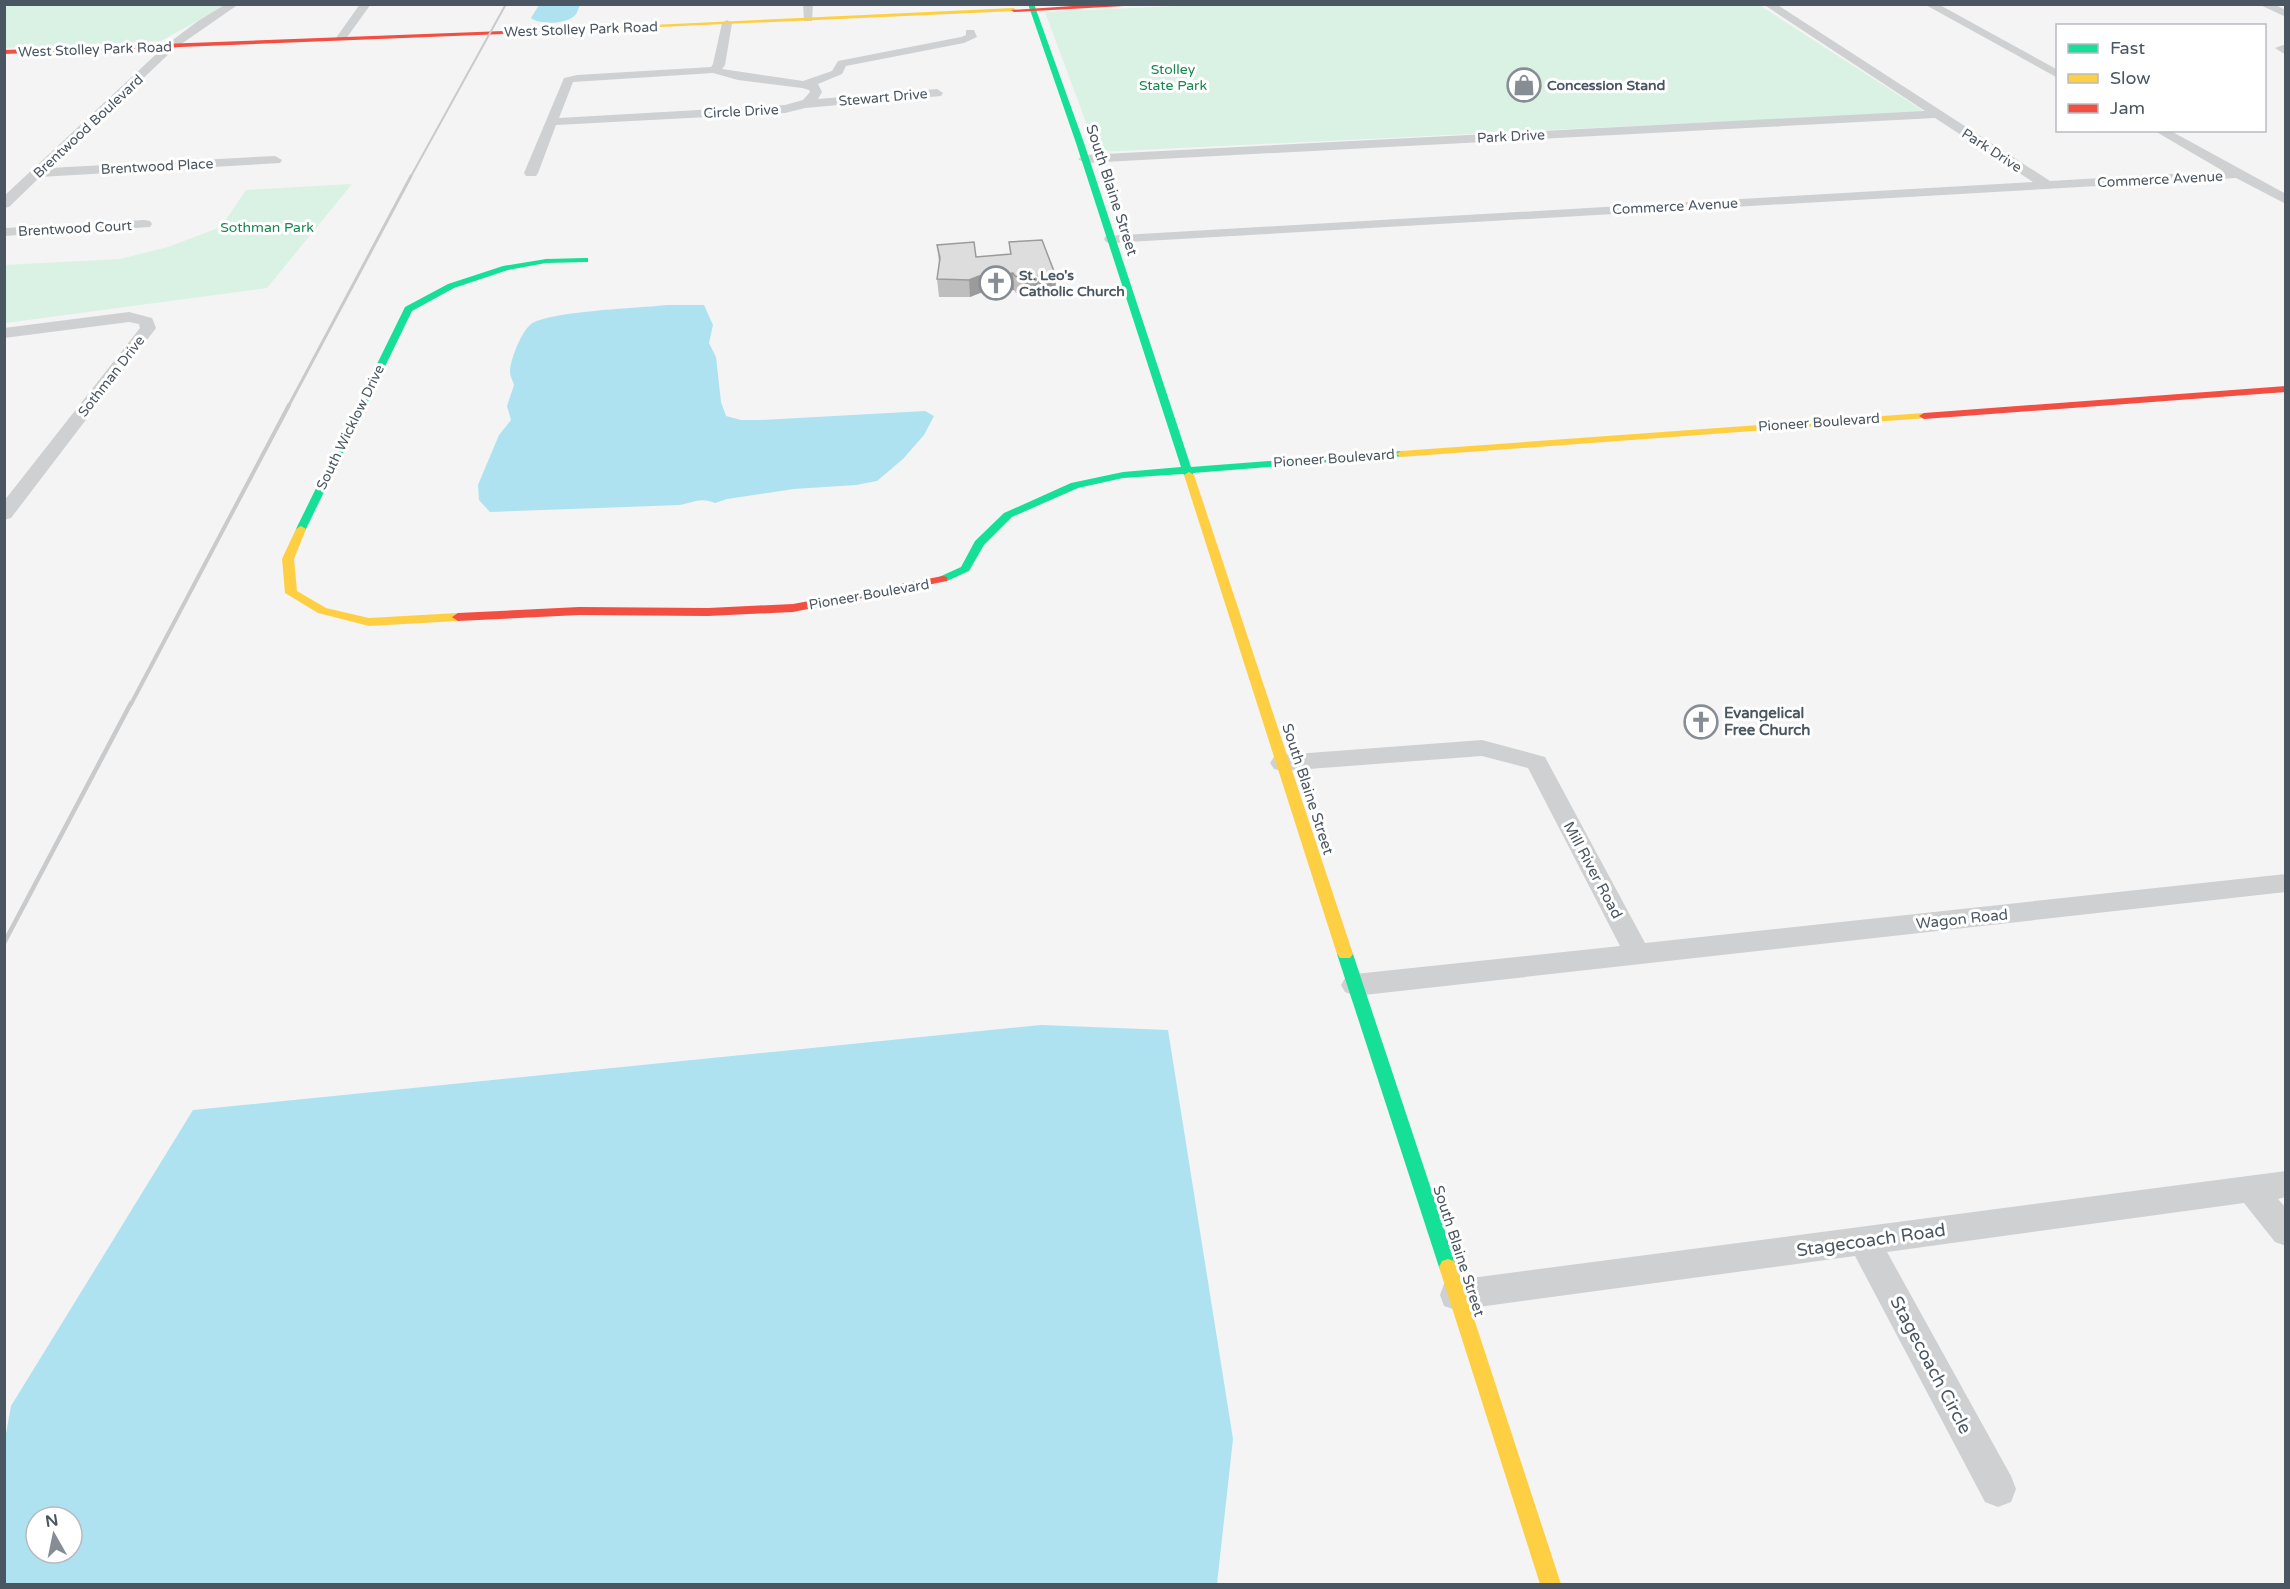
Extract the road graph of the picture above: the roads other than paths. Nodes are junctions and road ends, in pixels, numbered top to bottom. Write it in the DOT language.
graph roads {
  1 [pos="234,4"];
  2 [pos="366,4"];
  3 [pos="808,4"];
  4 [pos="1156,4"];
  5 [pos="1768,4"];
  6 [pos="1929,4"];
  7 [pos="2263,4"];
  8 [pos="1032,7"];
  9 [pos="2286,14"];
  10 [pos="808,19"];
  11 [pos="727,22"];
  12 [pos="970,33"];
  13 [pos="341,38"];
  14 [pos="170,47"];
  15 [pos="4,52"];
  16 [pos="714,70"];
  17 [pos="2056,74"];
  18 [pos="804,85"];
  19 [pos="937,93"];
  20 [pos="805,104"];
  21 [pos="1937,114"];
  22 [pos="552,122"];
  23 [pos="2163,132"];
  24 [pos="1085,159"];
  25 [pos="275,160"];
  26 [pos="38,173"];
  27 [pos="531,173"];
  28 [pos="2239,174"];
  29 [pos="2047,185"];
  30 [pos="2286,200"];
  31 [pos="5,203"];
  32 [pos="145,225"];
  33 [pos="4,232"];
  34 [pos="1111,239"];
  35 [pos="585,260"];
  36 [pos="4,333"];
  37 [pos="2286,389"];
  38 [pos="1186,469"];
  39 [pos="4,514"];
  40 [pos="421,619"];
  41 [pos="1282,763"];
  42 [pos="2286,883"];
  43 [pos="1638,954"];
  44 [pos="1355,985"];
  45 [pos="2286,1184"];
  46 [pos="2251,1189"];
  47 [pos="2286,1232"];
  48 [pos="1864,1241"];
  49 [pos="1456,1295"];
  50 [pos="1998,1489"];
  51 [pos="1551,1584"];
  1 -- 14 [label="street, Brentwood Boulevard"];
  2 -- 13 [label="street"];
  3 -- 10 [label="street"];
  4 -- 8 [label="street, West Stolley Park Road"];
  5 -- 21 [label="street, Park Drive"];
  6 -- 17 [label="street"];
  7 -- 9 [label="street"];
  8 -- 10 [label="street, West Stolley Park Road"];
  8 -- 24 [label="street, South Blaine Street"];
  10 -- 11 [label="street, West Stolley Park Road"];
  11 -- 13 [label="street, West Stolley Park Road"];
  11 -- 16 [label="street"];
  12 -- 18 [label="street"];
  13 -- 14 [label="street, West Stolley Park Road"];
  14 -- 15 [label="street, West Stolley Park Road"];
  14 -- 26 [label="street, Brentwood Boulevard"];
  16 -- 18 [label="street, Circle Drive"];
  16 -- 22 [label="street, Circle Drive"];
  18 -- 20 [label="street"];
  19 -- 20 [label="street, Stewart Drive"];
  20 -- 22 [label="street, Circle Drive"];
  21 -- 24 [label="street, Park Drive"];
  21 -- 29 [label="street, Park Drive"];
  22 -- 27 [label="street, Circle Drive"];
  23 -- 28 [label="street"];
  24 -- 34 [label="street, South Blaine Street"];
  25 -- 26 [label="street, Brentwood Place"];
  26 -- 31 [label="street, Brentwood Boulevard"];
  28 -- 29 [label="street, Commerce Avenue"];
  28 -- 30 [label="street"];
  29 -- 34 [label="street, Commerce Avenue"];
  32 -- 33 [label="street, Brentwood Court"];
  34 -- 38 [label="street, South Blaine Street"];
  35 -- 40 [label="street, South Wicklow Drive"];
  36 -- 39 [label="street, Sothman Drive"];
  37 -- 38 [label="street, Pioneer Boulevard"];
  38 -- 40 [label="street, Pioneer Boulevard"];
  38 -- 41 [label="street, South Blaine Street"];
  41 -- 43 [label="street, Mill River Road"];
  41 -- 44 [label="street, South Blaine Street"];
  42 -- 43 [label="street, Wagon Road"];
  43 -- 44 [label="street"];
  44 -- 49 [label="street, South Blaine Street"];
  45 -- 46 [label="street, Stagecoach Road"];
  46 -- 47 [label="street"];
  46 -- 48 [label="street, Stagecoach Road"];
  48 -- 49 [label="street, Stagecoach Road"];
  48 -- 50 [label="street, Stagecoach Circle"];
  49 -- 51 [label="street, South Blaine Street"];
}
